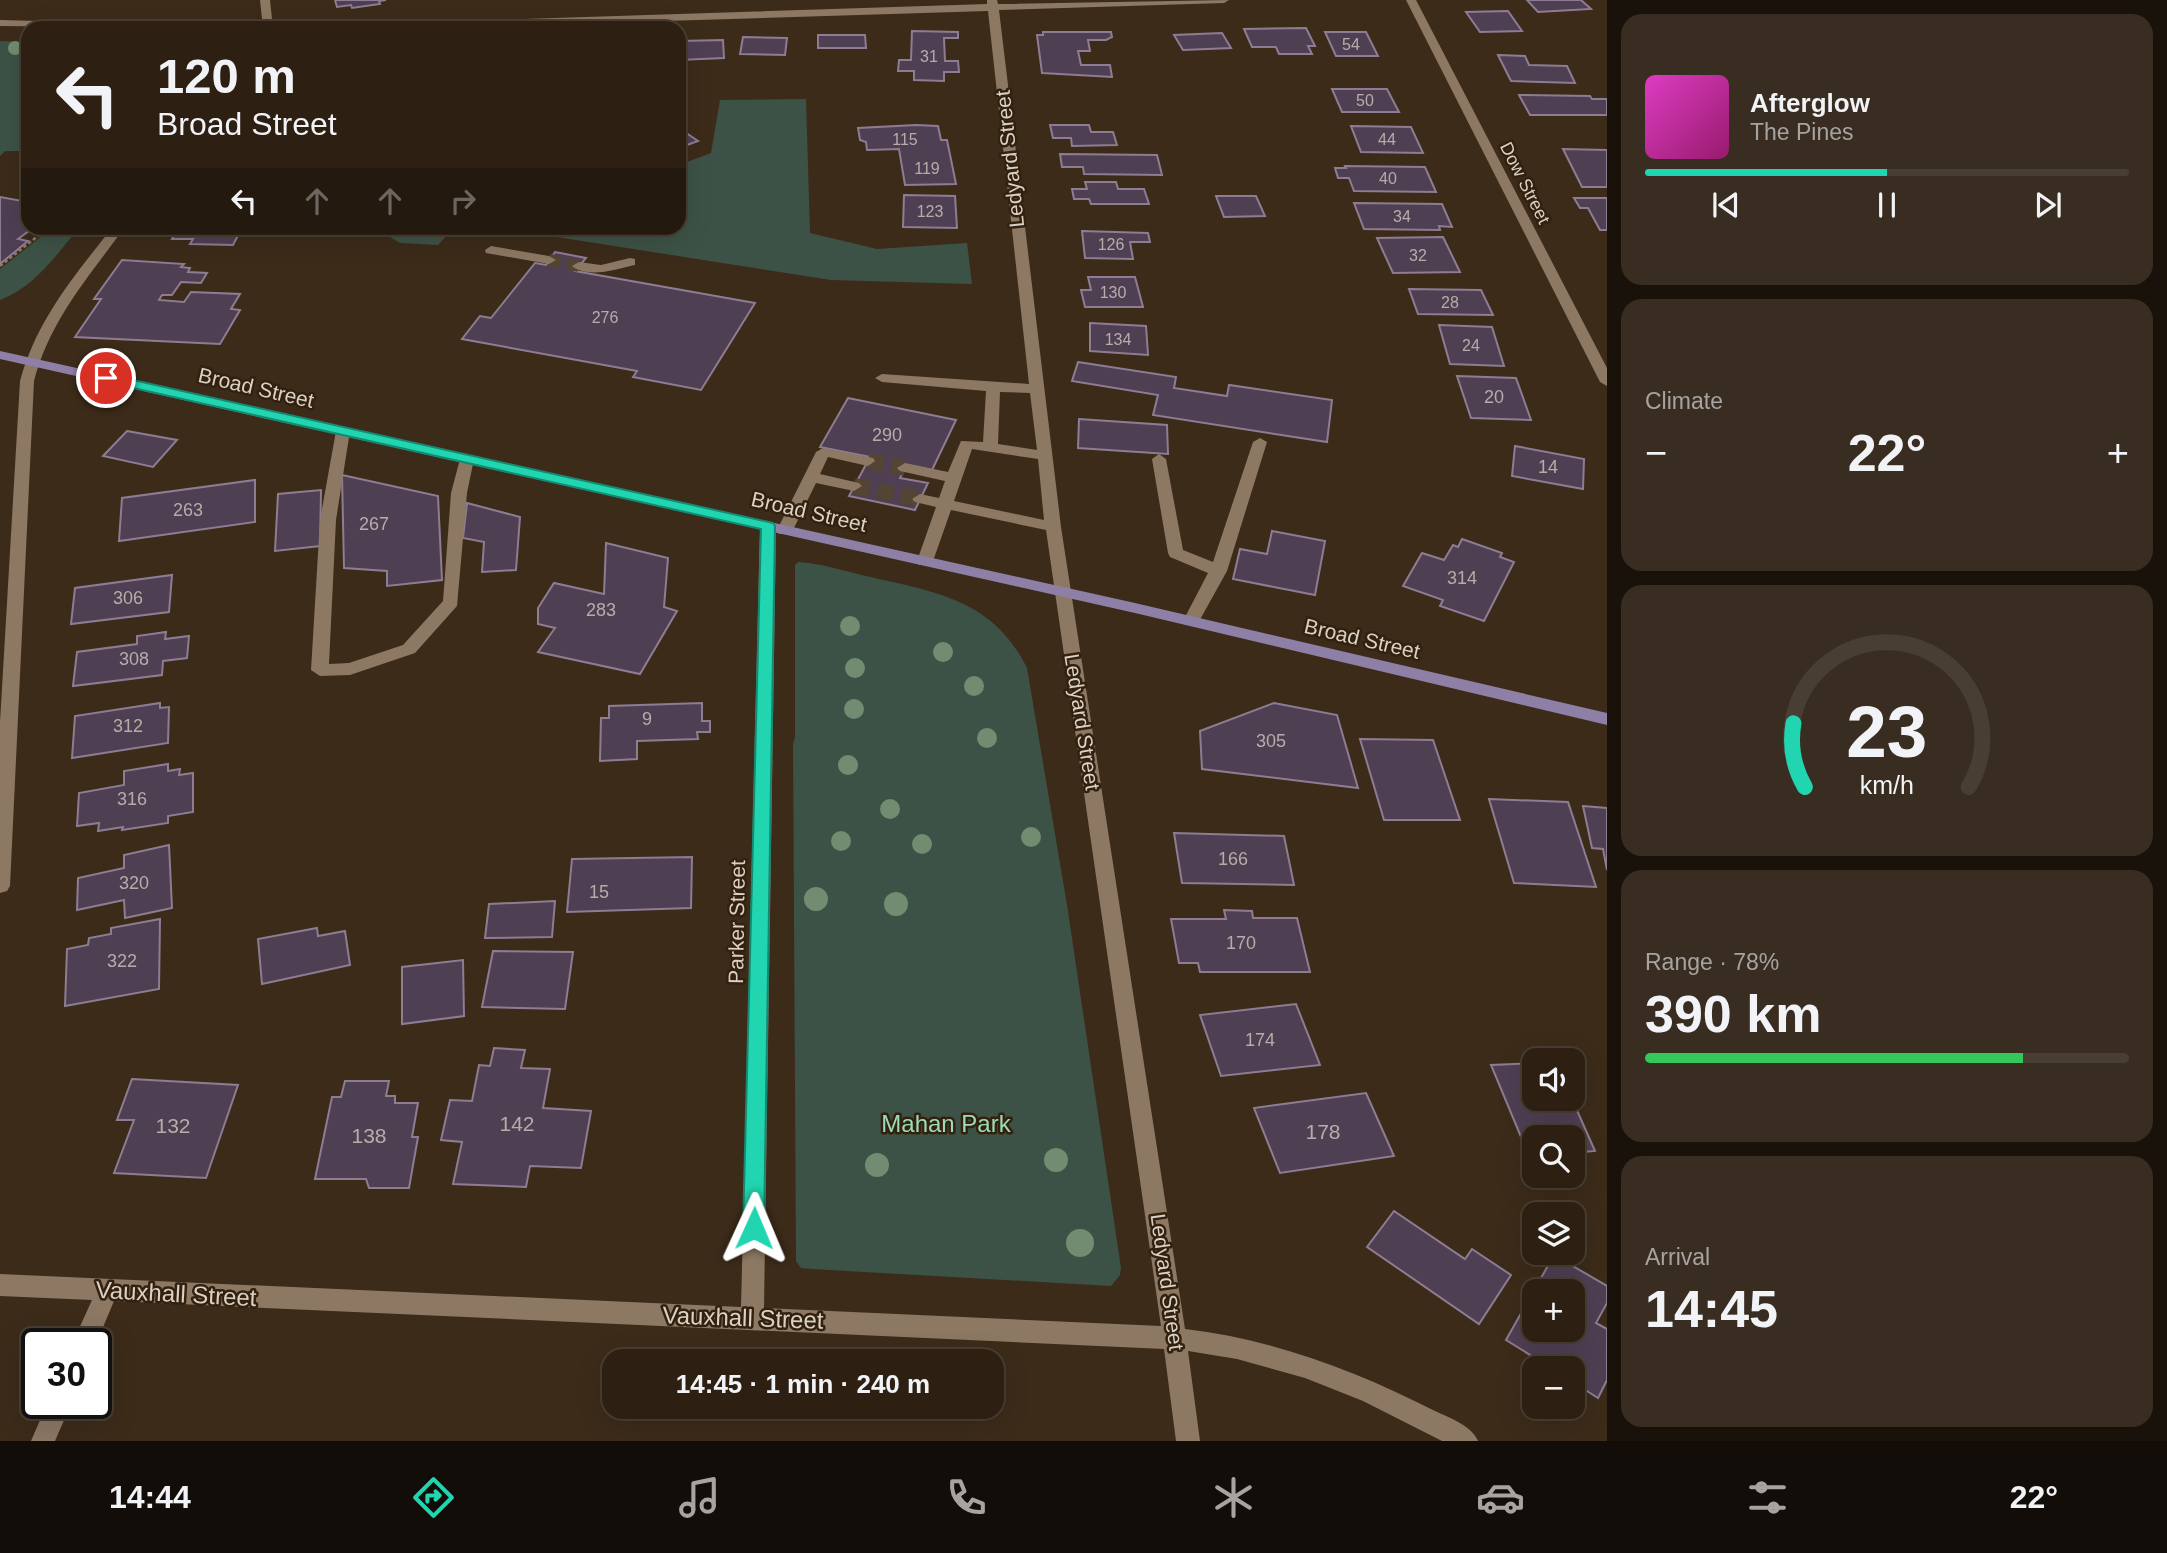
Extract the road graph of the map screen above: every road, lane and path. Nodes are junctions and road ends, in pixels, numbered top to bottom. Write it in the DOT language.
graph roads {
  1 [pos="265,0"];
  2 [pos="1224,0"];
  3 [pos="1411,0"];
  4 [pos="993,4"];
  5 [pos="267,21"];
  6 [pos="526,21"];
  7 [pos="0,23"];
  8 [pos="21,24"];
  9 [pos="39,235"];
  10 [pos="113,235"];
  11 [pos="491,250"];
  12 [pos="549,260"];
  13 [pos="631,262"];
  14 [pos="0,266"];
  15 [pos="579,266"];
  16 [pos="0,355"];
  17 [pos="30,361"];
  18 [pos="882,378"];
  19 [pos="1607,382"];
  20 [pos="993,387"];
  21 [pos="1037,390"];
  22 [pos="343,431"];
  23 [pos="1259,442"];
  24 [pos="990,448"];
  25 [pos="1045,456"];
  26 [pos="467,459"];
  27 [pos="1159,459"];
  28 [pos="868,461"];
  29 [pos="905,468"];
  30 [pos="811,477"];
  31 [pos="953,478"];
  32 [pos="854,486"];
  33 [pos="920,499"];
  34 [pos="945,506"];
  35 [pos="1053,527"];
  36 [pos="777,528"];
  37 [pos="925,561"];
  38 [pos="1219,571"];
  39 [pos="1062,592"];
  40 [pos="1191,621"];
  41 [pos="4,713"];
  42 [pos="1607,719"];
  43 [pos="0,886"];
  44 [pos="0,1285"];
  45 [pos="107,1291"];
  46 [pos="752,1319"];
  47 [pos="91,1328"];
  48 [pos="1175,1339"];
  49 [pos="53,1419"];
  50 [pos="43,1441"];
  51 [pos="1188,1441"];
  52 [pos="1466,1441"];
  1 -- 5 [label="street"];
  2 -- 4 [label="street"];
  3 -- 19 [label="street, Dow Street"];
  4 -- 6 [label="street"];
  4 -- 21 [label="street, Ledyard Street"];
  7 -- 8 [label="street"];
  9 -- 14 [label="path"];
  10 -- 17 [label="street"];
  11 -- 12 [label="street"];
  13 -- 15 [label="street"];
  16 -- 17 [label="main road, Broad Street"];
  17 -- 22 [label="main road, Broad Street"];
  17 -- 41 [label="street"];
  18 -- 20 [label="street"];
  20 -- 21 [label="street"];
  20 -- 24 [label="street"];
  21 -- 25 [label="street, Ledyard Street"];
  22 -- 26 [label="main road, Broad Street"];
  22 -- 26 [label="street"];
  23 -- 38 [label="street"];
  24 -- 25 [label="street"];
  24 -- 31 [label="street"];
  25 -- 35 [label="street, Ledyard Street"];
  26 -- 36 [label="main road, Broad Street"];
  27 -- 38 [label="street"];
  28 -- 30 [label="street"];
  29 -- 31 [label="street"];
  30 -- 32 [label="street"];
  30 -- 36 [label="street"];
  31 -- 34 [label="street"];
  33 -- 34 [label="street"];
  34 -- 35 [label="street"];
  34 -- 37 [label="street"];
  35 -- 39 [label="street, Ledyard Street"];
  36 -- 37 [label="main road, Broad Street"];
  36 -- 46 [label="street, Parker Street"];
  37 -- 39 [label="main road, Broad Street"];
  38 -- 40 [label="street"];
  39 -- 40 [label="main road, Broad Street"];
  39 -- 48 [label="street, Ledyard Street"];
  40 -- 42 [label="main road, Broad Street"];
  41 -- 43 [label="street"];
  44 -- 45 [label="street, Vauxhall Street"];
  45 -- 46 [label="street, Vauxhall Street"];
  45 -- 47 [label="street"];
  46 -- 48 [label="street, Vauxhall Street"];
  48 -- 51 [label="street, Ledyard Street"];
  48 -- 52 [label="street, Vauxhall Street"];
  49 -- 50 [label="street"];
}
